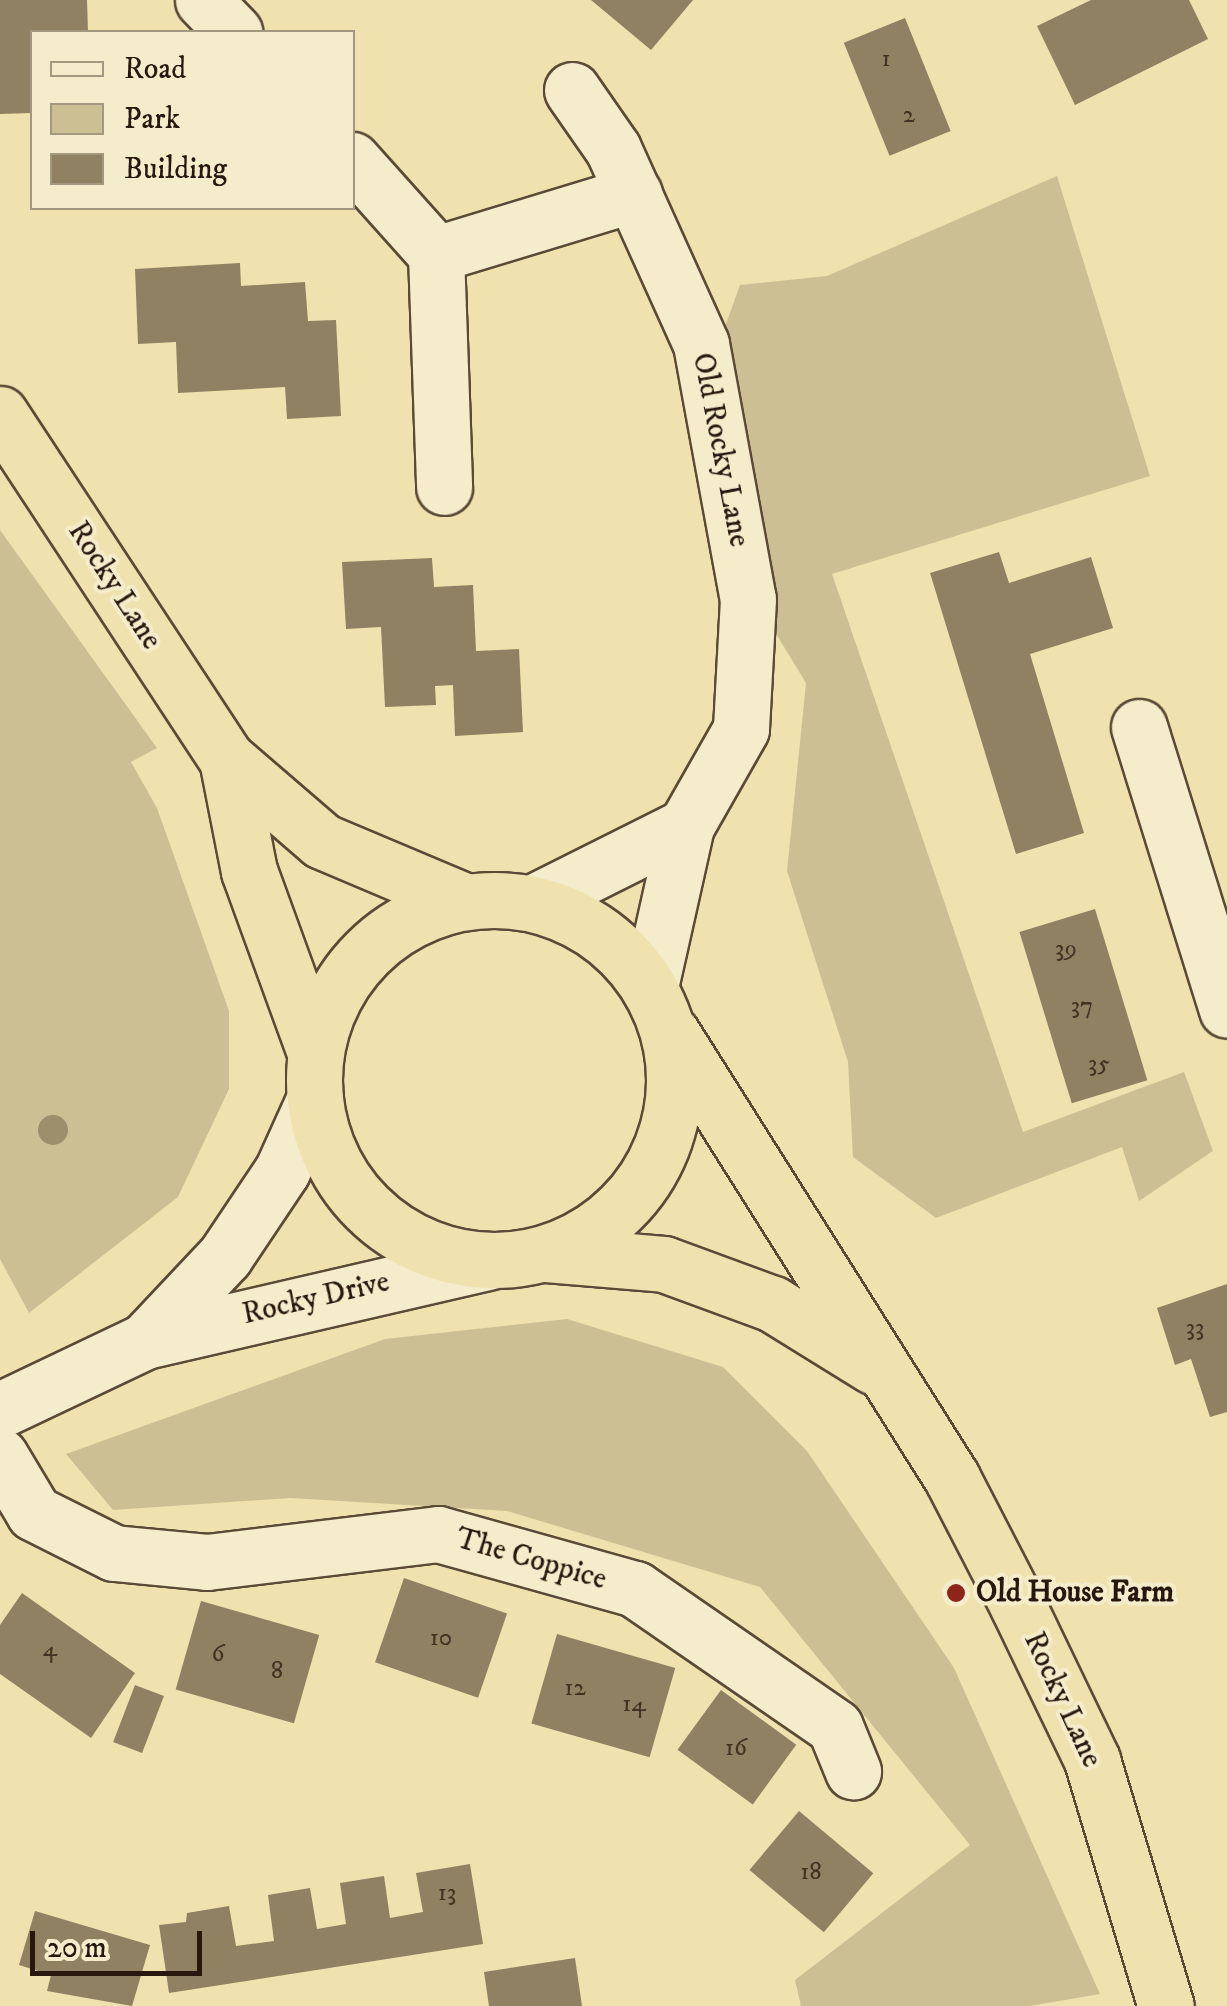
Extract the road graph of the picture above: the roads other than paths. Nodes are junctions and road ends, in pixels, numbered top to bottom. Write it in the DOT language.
graph roads {
  1 [pos="204,0"];
  2 [pos="232,30"];
  3 [pos="572,90"];
  4 [pos="355,163"];
  5 [pos="634,194"];
  6 [pos="436,254"];
  7 [pos="0,414"];
  8 [pos="444,487"];
  9 [pos="1138,727"];
  10 [pos="227,759"];
  11 [pos="686,826"];
  12 [pos="464,902"];
  13 [pos="532,903"];
  14 [pos="659,1007"];
  15 [pos="1227,1010"];
  16 [pos="315,1075"];
  17 [pos="546,1254"];
  18 [pos="488,1262"];
  19 [pos="145,1341"];
  20 [pos="874,1366"];
  21 [pos="0,1410"];
  22 [pos="0,1456"];
  23 [pos="845,1738"];
  24 [pos="1166,2006"];
  1 -- 2 [label="street"];
  3 -- 5 [label="street, Old Rocky Lane"];
  4 -- 6 [label="street"];
  5 -- 6 [label="street"];
  5 -- 11 [label="street, Old Rocky Lane"];
  6 -- 8 [label="street"];
  7 -- 10 [label="highway, Rocky Lane"];
  9 -- 15 [label="street"];
  10 -- 12 [label="highway, Rocky Lane"];
  10 -- 16 [label="highway, Rocky Lane"];
  11 -- 13 [label="street"];
  11 -- 14 [label="street, Old Rocky Lane"];
  12 -- 13 [label="highway"];
  12 -- 16 [label="highway"];
  13 -- 14 [label="highway, Rocky Lane"];
  14 -- 17 [label="highway"];
  14 -- 20 [label="highway, Rocky Lane"];
  16 -- 18 [label="highway, Rocky Lane"];
  16 -- 19 [label="street, Rocky Drive"];
  17 -- 18 [label="highway, Rocky Lane"];
  17 -- 20 [label="highway, Rocky Lane"];
  18 -- 19 [label="street, Rocky Drive"];
  19 -- 21 [label="street, Rocky Drive"];
  20 -- 24 [label="highway, Rocky Lane"];
  22 -- 23 [label="street, The Coppice"];
}
